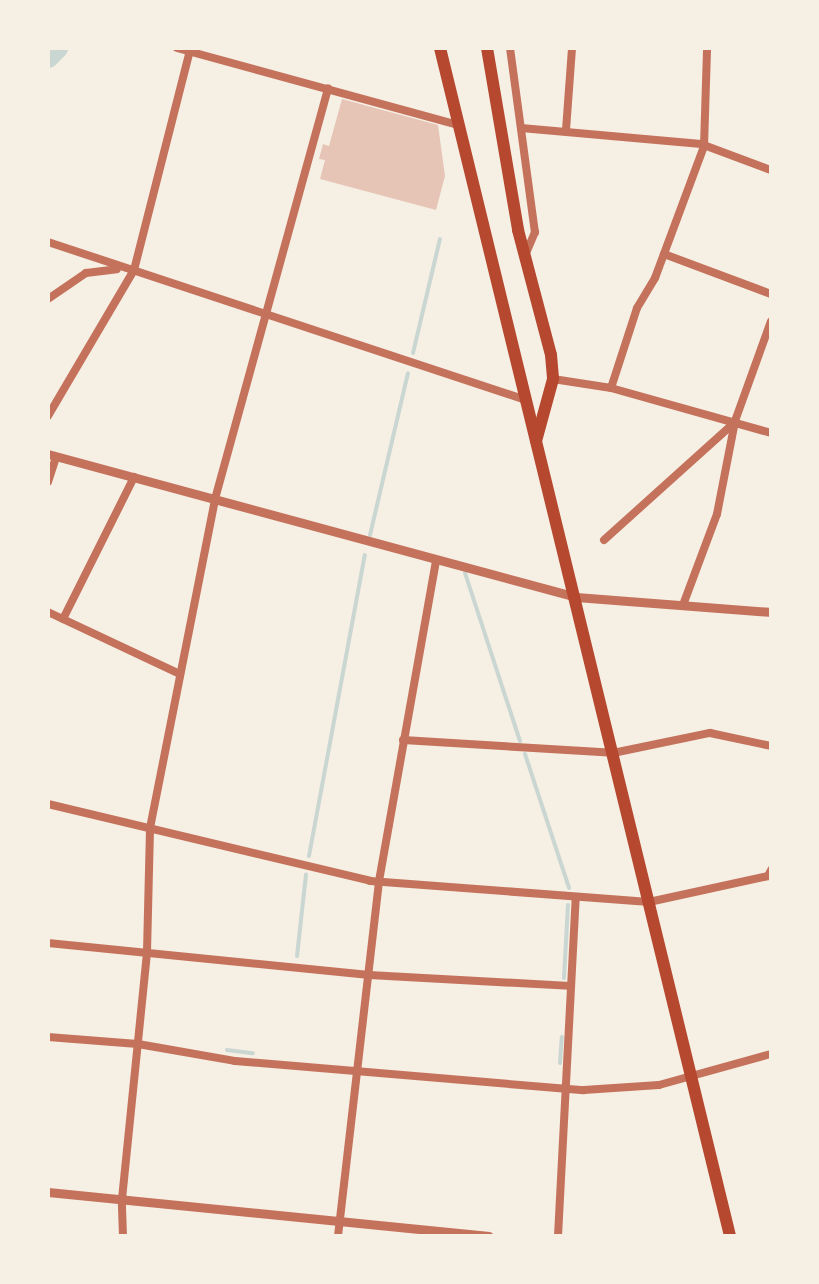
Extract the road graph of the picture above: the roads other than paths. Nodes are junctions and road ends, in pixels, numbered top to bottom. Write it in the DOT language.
graph roads {
  1 [pos="177,48"];
  2 [pos="440,48"];
  3 [pos="487,48"];
  4 [pos="510,48"];
  5 [pos="572,48"];
  6 [pos="707,48"];
  7 [pos="190,50"];
  8 [pos="328,88"];
  9 [pos="459,125"];
  10 [pos="521,128"];
  11 [pos="566,130"];
  12 [pos="704,146"];
  13 [pos="771,170"];
  14 [pos="48,242"];
  15 [pos="664,254"];
  16 [pos="525,255"];
  17 [pos="134,270"];
  18 [pos="771,294"];
  19 [pos="48,299"];
  20 [pos="266,317"];
  21 [pos="771,321"];
  22 [pos="553,379"];
  23 [pos="611,388"];
  24 [pos="526,400"];
  25 [pos="48,416"];
  26 [pos="735,421"];
  27 [pos="771,433"];
  28 [pos="536,441"];
  29 [pos="52,456"];
  30 [pos="134,477"];
  31 [pos="48,482"];
  32 [pos="215,499"];
  33 [pos="604,540"];
  34 [pos="436,560"];
  35 [pos="576,597"];
  36 [pos="683,605"];
  37 [pos="48,612"];
  38 [pos="771,612"];
  39 [pos="63,619"];
  40 [pos="180,674"];
  41 [pos="403,740"];
  42 [pos="771,746"];
  43 [pos="613,753"];
  44 [pos="48,804"];
  45 [pos="150,828"];
  46 [pos="770,874"];
  47 [pos="379,881"];
  48 [pos="576,898"];
  49 [pos="649,902"];
  50 [pos="48,943"];
  51 [pos="147,952"];
  52 [pos="369,975"];
  53 [pos="570,986"];
  54 [pos="48,1037"];
  55 [pos="138,1044"];
  56 [pos="771,1054"];
  57 [pos="359,1070"];
  58 [pos="693,1072"];
  59 [pos="566,1087"];
  60 [pos="48,1192"];
  61 [pos="122,1199"];
  62 [pos="339,1220"];
  63 [pos="123,1236"];
  64 [pos="338,1236"];
  65 [pos="489,1236"];
  66 [pos="558,1236"];
  67 [pos="730,1236"];
  1 -- 7 [label="street"];
  2 -- 9 [label="main road"];
  3 -- 16 [label="main road"];
  4 -- 10 [label="street"];
  5 -- 11 [label="street"];
  6 -- 12 [label="street"];
  7 -- 8 [label="street"];
  7 -- 17 [label="street"];
  8 -- 9 [label="street"];
  8 -- 20 [label="street"];
  9 -- 24 [label="main road"];
  10 -- 11 [label="street"];
  10 -- 16 [label="street"];
  11 -- 12 [label="street"];
  12 -- 13 [label="street"];
  12 -- 15 [label="street"];
  14 -- 17 [label="street"];
  15 -- 18 [label="street"];
  15 -- 23 [label="street"];
  16 -- 22 [label="main road"];
  17 -- 19 [label="street"];
  17 -- 20 [label="street"];
  17 -- 25 [label="street"];
  20 -- 24 [label="street"];
  20 -- 32 [label="street"];
  21 -- 26 [label="street"];
  22 -- 23 [label="street"];
  22 -- 28 [label="main road"];
  23 -- 26 [label="street"];
  24 -- 28 [label="main road"];
  26 -- 27 [label="street"];
  26 -- 33 [label="street"];
  26 -- 36 [label="street"];
  28 -- 35 [label="main road"];
  29 -- 30 [label="street"];
  29 -- 31 [label="street"];
  30 -- 32 [label="street"];
  30 -- 39 [label="street"];
  32 -- 34 [label="street"];
  32 -- 40 [label="street"];
  34 -- 35 [label="street"];
  34 -- 41 [label="street"];
  35 -- 36 [label="street"];
  35 -- 43 [label="main road"];
  36 -- 38 [label="street"];
  37 -- 39 [label="street"];
  39 -- 40 [label="street"];
  40 -- 45 [label="street"];
  41 -- 43 [label="street"];
  41 -- 47 [label="street"];
  42 -- 43 [label="street"];
  43 -- 49 [label="main road"];
  44 -- 45 [label="street"];
  45 -- 47 [label="street"];
  45 -- 51 [label="street"];
  46 -- 49 [label="street"];
  47 -- 48 [label="street"];
  47 -- 52 [label="street"];
  48 -- 49 [label="street"];
  48 -- 53 [label="street"];
  49 -- 58 [label="main road"];
  50 -- 51 [label="street"];
  51 -- 52 [label="street"];
  51 -- 55 [label="street"];
  52 -- 53 [label="street"];
  52 -- 57 [label="street"];
  53 -- 59 [label="street"];
  54 -- 55 [label="street"];
  55 -- 57 [label="street"];
  55 -- 61 [label="street"];
  56 -- 58 [label="street"];
  57 -- 59 [label="street"];
  57 -- 62 [label="street"];
  58 -- 59 [label="street"];
  58 -- 67 [label="main road"];
  59 -- 66 [label="street"];
  60 -- 61 [label="street"];
  61 -- 62 [label="street"];
  61 -- 63 [label="street"];
  62 -- 64 [label="street"];
  62 -- 65 [label="street"];
}
